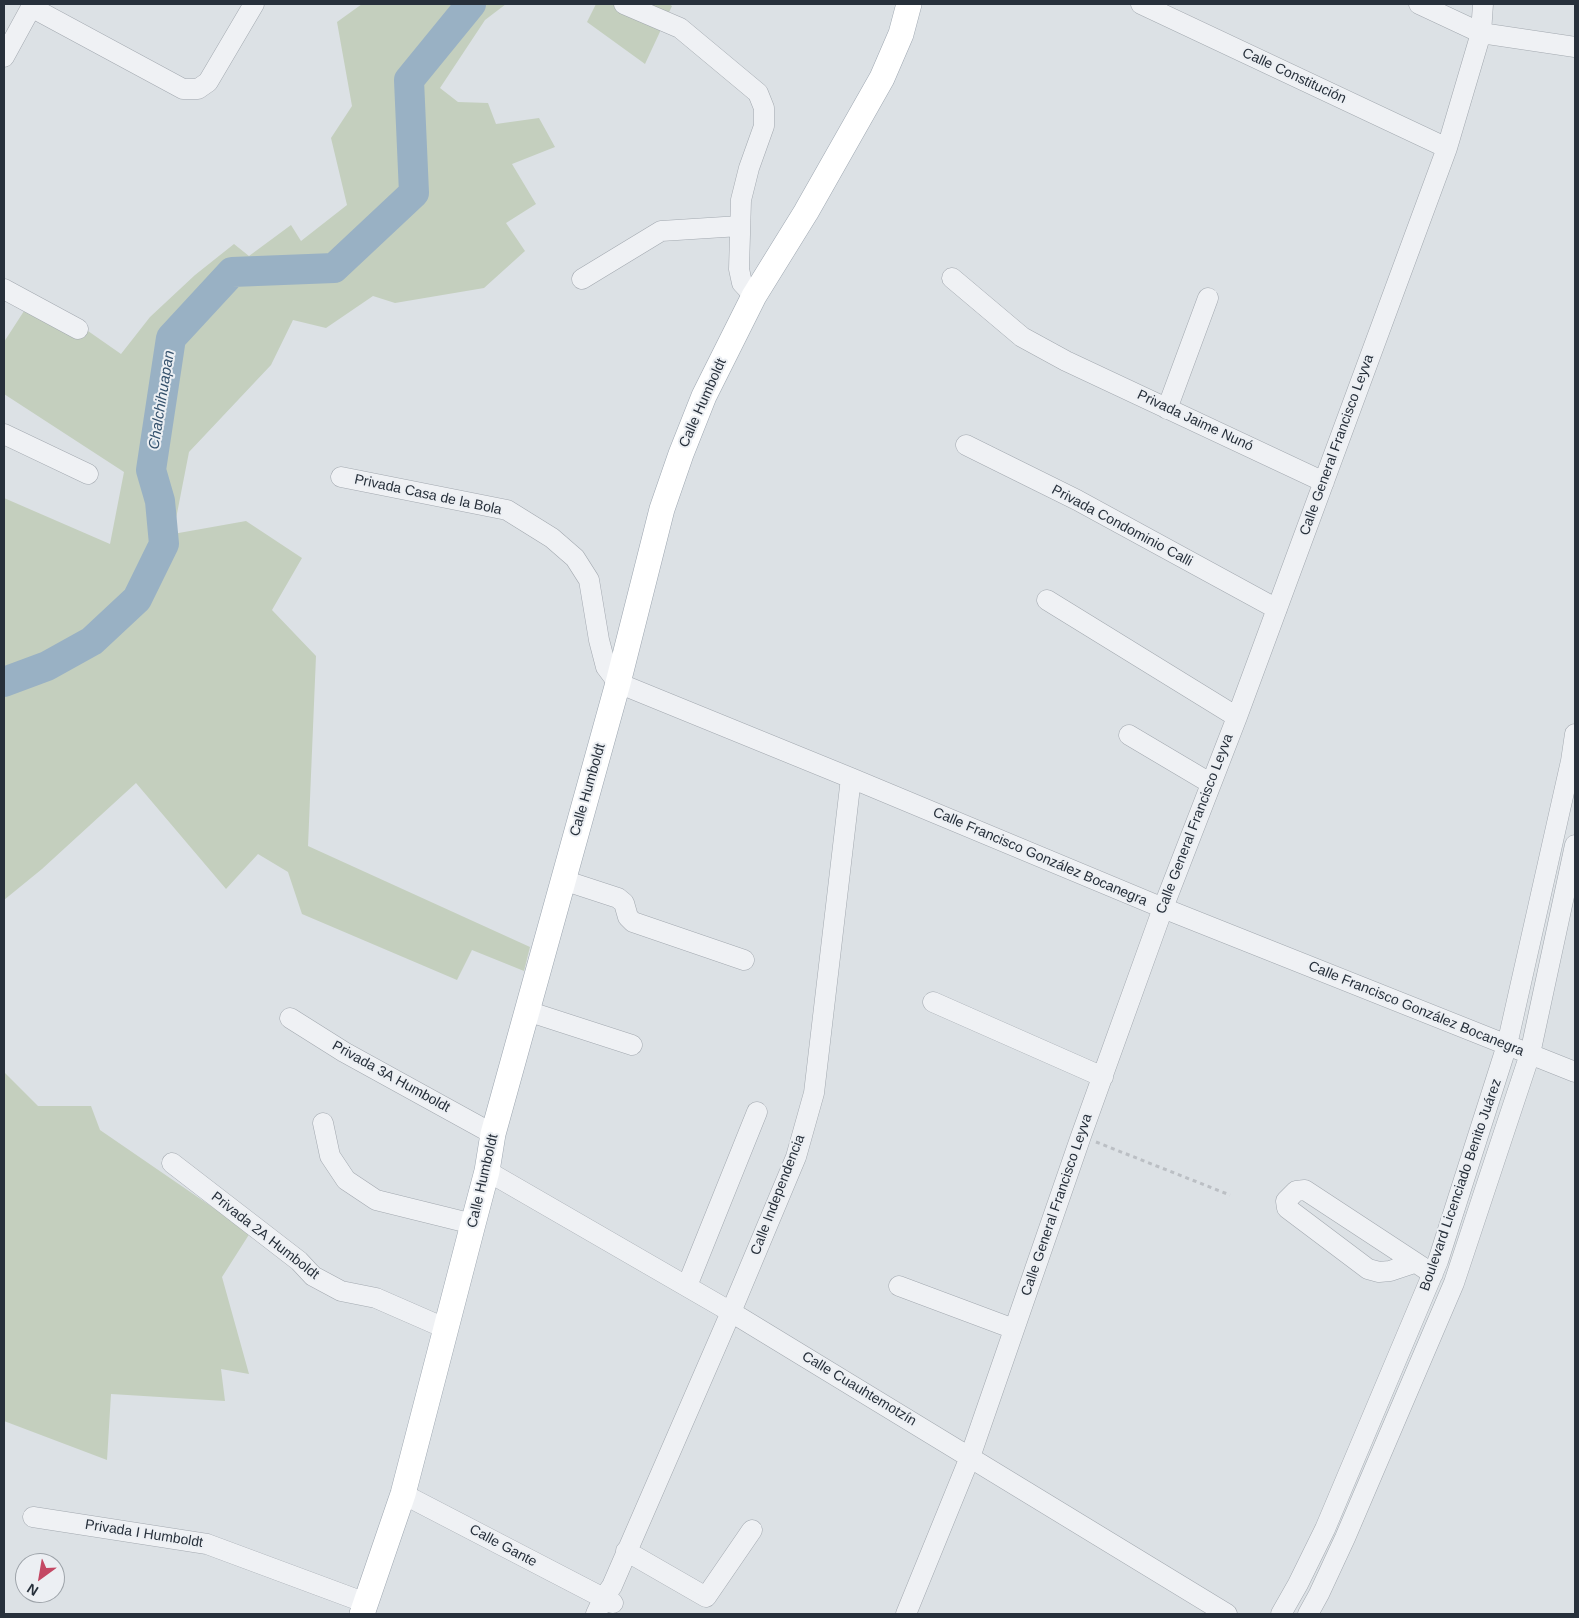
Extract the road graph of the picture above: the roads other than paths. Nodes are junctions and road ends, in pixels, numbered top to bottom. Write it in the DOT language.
graph roads {
  1 [pos="254,4"];
  2 [pos="624,4"];
  3 [pos="909,4"];
  4 [pos="1140,4"];
  5 [pos="1419,4"];
  6 [pos="1482,4"];
  7 [pos="32,6"];
  8 [pos="1481,33"];
  9 [pos="1575,47"];
  10 [pos="4,57"];
  11 [pos="1447,148"];
  12 [pos="740,226"];
  13 [pos="952,278"];
  14 [pos="582,279"];
  15 [pos="4,289"];
  16 [pos="754,296"];
  17 [pos="1208,298"];
  18 [pos="78,329"];
  19 [pos="1167,409"];
  20 [pos="4,434"];
  21 [pos="966,445"];
  22 [pos="88,474"];
  23 [pos="341,477"];
  24 [pos="1324,482"];
  25 [pos="1047,600"];
  26 [pos="1277,610"];
  27 [pos="618,683"];
  28 [pos="1237,717"];
  29 [pos="1129,734"];
  30 [pos="1575,734"];
  31 [pos="850,778"];
  32 [pos="1210,784"];
  33 [pos="1575,845"];
  34 [pos="563,880"];
  35 [pos="1162,908"];
  36 [pos="744,960"];
  37 [pos="933,1002"];
  38 [pos="527,1010"];
  39 [pos="290,1018"];
  40 [pos="632,1045"];
  41 [pos="1507,1045"];
  42 [pos="1530,1054"];
  43 [pos="1575,1072"];
  44 [pos="1102,1077"];
  45 [pos="757,1112"];
  46 [pos="323,1123"];
  47 [pos="493,1134"];
  48 [pos="172,1163"];
  49 [pos="487,1171"];
  50 [pos="473,1224"];
  51 [pos="1414,1263"];
  52 [pos="1433,1274"];
  53 [pos="686,1286"];
  54 [pos="899,1286"];
  55 [pos="731,1312"];
  56 [pos="1014,1329"];
  57 [pos="447,1330"];
  58 [pos="970,1457"];
  59 [pos="403,1494"];
  60 [pos="33,1517"];
  61 [pos="752,1530"];
  62 [pos="626,1551"];
  63 [pos="607,1603"];
  64 [pos="364,1609"];
  65 [pos="906,1614"];
  66 [pos="1227,1614"];
  67 [pos="1281,1614"];
  68 [pos="1308,1614"];
  1 -- 7 [label="street"];
  2 -- 12 [label="street"];
  3 -- 16 [label="main road, Calle Humboldt"];
  4 -- 11 [label="street, Calle Constitución"];
  5 -- 8 [label="street"];
  6 -- 8 [label="street, Calle General Francisco Leyva"];
  7 -- 10 [label="street"];
  8 -- 9 [label="street"];
  8 -- 11 [label="street, Calle General Francisco Leyva"];
  11 -- 24 [label="street, Calle General Francisco Leyva"];
  12 -- 14 [label="street"];
  12 -- 16 [label="street"];
  13 -- 19 [label="street, Privada Jaime Nunó"];
  15 -- 18 [label="street"];
  16 -- 27 [label="main road, Calle Humboldt"];
  17 -- 19 [label="street"];
  19 -- 24 [label="street, Privada Jaime Nunó"];
  20 -- 22 [label="street"];
  21 -- 26 [label="street, Privada Condominio Calli"];
  23 -- 27 [label="street, Privada Casa de la Bola"];
  24 -- 26 [label="street, Calle General Francisco Leyva"];
  25 -- 28 [label="street"];
  26 -- 28 [label="street, Calle General Francisco Leyva"];
  27 -- 31 [label="street, Calle Francisco González Bocanegra"];
  27 -- 34 [label="main road, Calle Humboldt"];
  28 -- 32 [label="street, Calle General Francisco Leyva"];
  29 -- 32 [label="street"];
  30 -- 41 [label="street, Boulevard Licenciado Benito Juárez"];
  31 -- 35 [label="street, Calle Francisco González Bocanegra"];
  31 -- 55 [label="street, Calle Independencia"];
  32 -- 35 [label="street, Calle General Francisco Leyva"];
  33 -- 42 [label="street, Boulevard Licenciado Benito Juárez"];
  34 -- 36 [label="street"];
  34 -- 38 [label="main road, Calle Humboldt"];
  35 -- 41 [label="street, Calle Francisco González Bocanegra"];
  35 -- 44 [label="street, Calle General Francisco Leyva"];
  37 -- 44 [label="street"];
  38 -- 40 [label="street"];
  38 -- 47 [label="main road, Calle Humboldt"];
  39 -- 47 [label="street, Privada 3A Humboldt"];
  41 -- 42 [label="street, Calle Francisco González Bocanegra"];
  41 -- 52 [label="street, Boulevard Licenciado Benito Juárez"];
  42 -- 43 [label="street, Calle Francisco González Bocanegra"];
  42 -- 68 [label="street, Boulevard Licenciado Benito Juárez"];
  44 -- 56 [label="street, Calle General Francisco Leyva"];
  45 -- 53 [label="street"];
  46 -- 50 [label="street"];
  47 -- 49 [label="main road, Calle Humboldt"];
  48 -- 57 [label="street, Privada 2A Humboldt"];
  49 -- 50 [label="main road, Calle Humboldt"];
  49 -- 53 [label="street, Calle Cuauhtemotzín"];
  50 -- 57 [label="main road, Calle Humboldt"];
  51 -- 51 [label="street"];
  51 -- 52 [label="street"];
  52 -- 67 [label="street, Boulevard Licenciado Benito Juárez"];
  53 -- 55 [label="street, Calle Cuauhtemotzín"];
  54 -- 56 [label="street"];
  55 -- 58 [label="street, Calle Cuauhtemotzín"];
  55 -- 62 [label="street, Calle Independencia"];
  56 -- 58 [label="street, Calle General Francisco Leyva"];
  57 -- 59 [label="main road, Calle Humboldt"];
  58 -- 65 [label="street, Calle General Francisco Leyva"];
  58 -- 66 [label="street, Calle Cuauhtemotzín"];
  59 -- 63 [label="street, Calle Gante"];
  59 -- 64 [label="main road, Calle Humboldt"];
  60 -- 64 [label="street, Privada I Humboldt"];
  61 -- 62 [label="street"];
  62 -- 63 [label="street, Calle Independencia"];
}
